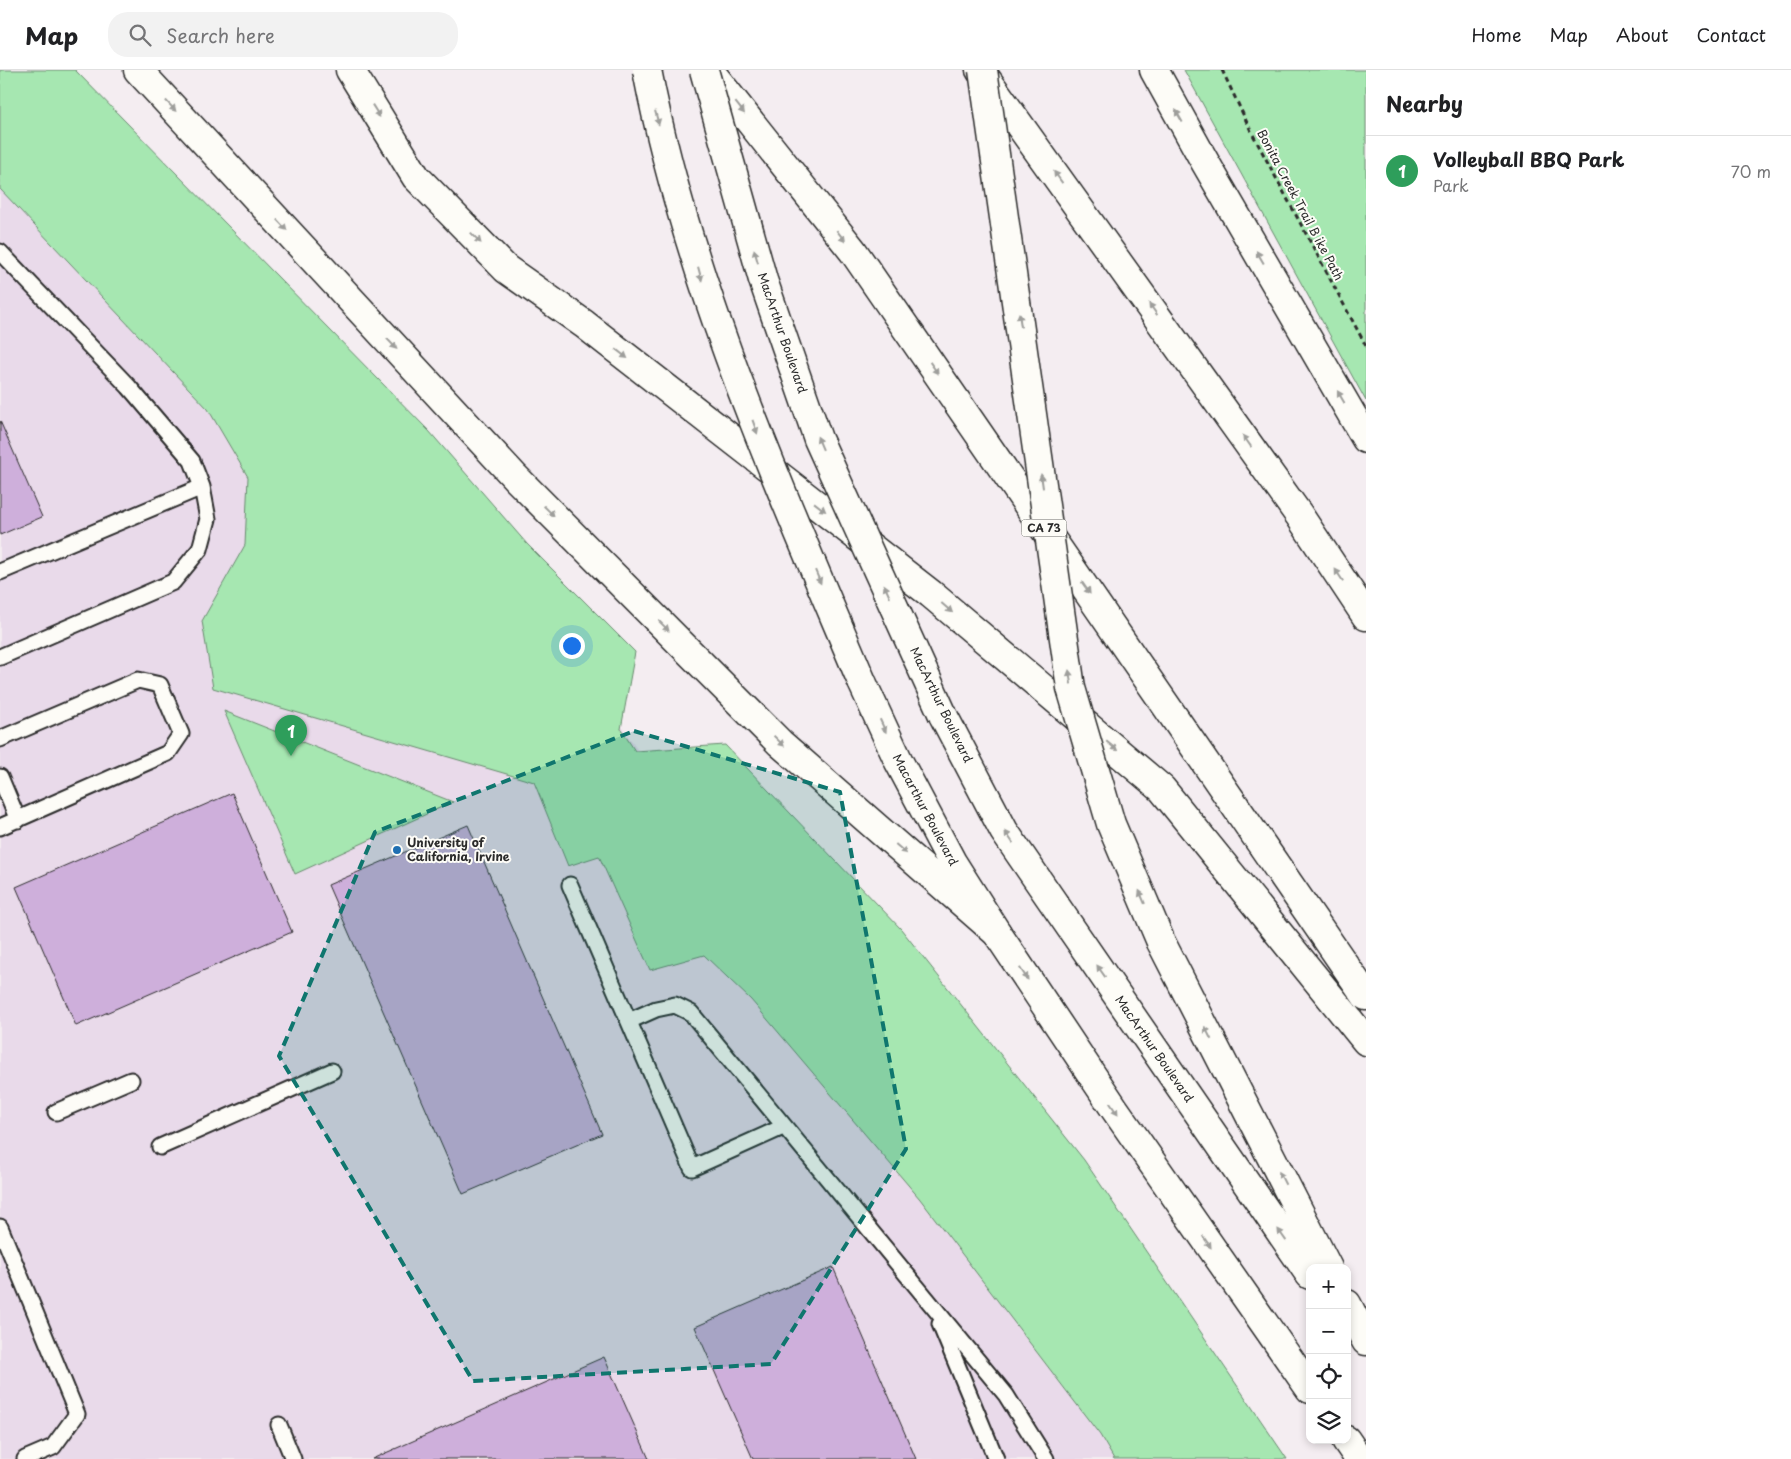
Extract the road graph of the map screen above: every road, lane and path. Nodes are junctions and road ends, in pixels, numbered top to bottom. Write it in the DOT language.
graph roads {
  1 [pos="138,70"];
  2 [pos="350,70"];
  3 [pos="647,70"];
  4 [pos="704,70"];
  5 [pos="709,70"];
  6 [pos="982,70"];
  7 [pos="1154,70"];
  8 [pos="1222,70"];
  9 [pos="0,252"];
  10 [pos="1366,346"];
  11 [pos="1366,439"];
  12 [pos="202,487"];
  13 [pos="0,572"];
  14 [pos="1366,616"];
  15 [pos="0,657"];
  16 [pos="0,739"];
  17 [pos="0,777"];
  18 [pos="18,820"];
  19 [pos="0,828"];
  20 [pos="570,885"];
  21 [pos="997,933"];
  22 [pos="1366,996"];
  23 [pos="628,1021"];
  24 [pos="1366,1041"];
  25 [pos="332,1071"];
  26 [pos="131,1080"];
  27 [pos="56,1112"];
  28 [pos="783,1127"];
  29 [pos="160,1147"];
  30 [pos="0,1227"];
  31 [pos="1326,1264"];
  32 [pos="1306,1269"];
  33 [pos="1350,1309"];
  34 [pos="935,1310"];
  35 [pos="1351,1335"];
  36 [pos="1366,1341"];
  37 [pos="1366,1356"];
  38 [pos="1306,1383"];
  39 [pos="279,1425"];
  40 [pos="1349,1444"];
  41 [pos="25,1459"];
  42 [pos="294,1459"];
  43 [pos="996,1459"];
  44 [pos="1046,1459"];
  45 [pos="1359,1459"];
  1 -- 21 [label="main road, one-way"];
  2 -- 24 [label="main road, one-way"];
  3 -- 21 [label="main road, Macarthur Boulevard, one-way, bridge"];
  32 -- 4 [label="main road, MacArthur Boulevard, one-way, bridge"];
  5 -- 22 [label="main road, CA 73, one-way"];
  14 -- 6 [label="main road, one-way"];
  31 -- 6 [label="main road, one-way, bridge"];
  11 -- 7 [label="main road, one-way"];
  8 -- 10 [label="path, Bonita Creek Trail B ike Path"];
  9 -- 12 [label="lane"];
  12 -- 13 [label="lane"];
  12 -- 15 [label="lane"];
  16 -- 18 [label="lane"];
  17 -- 18 [label="lane"];
  18 -- 19 [label="lane"];
  20 -- 23 [label="lane"];
  21 -- 38 [label="main road, one-way"];
  23 -- 28 [label="lane"];
  23 -- 28 [label="lane"];
  25 -- 29 [label="lane"];
  26 -- 27 [label="lane"];
  28 -- 34 [label="lane"];
  30 -- 41 [label="lane"];
  33 -- 36 [label="main road"];
  34 -- 43 [label="lane"];
  34 -- 44 [label="lane"];
  35 -- 37 [label="main road"];
  39 -- 42 [label="lane"];
  40 -- 45 [label="main road"];
}
